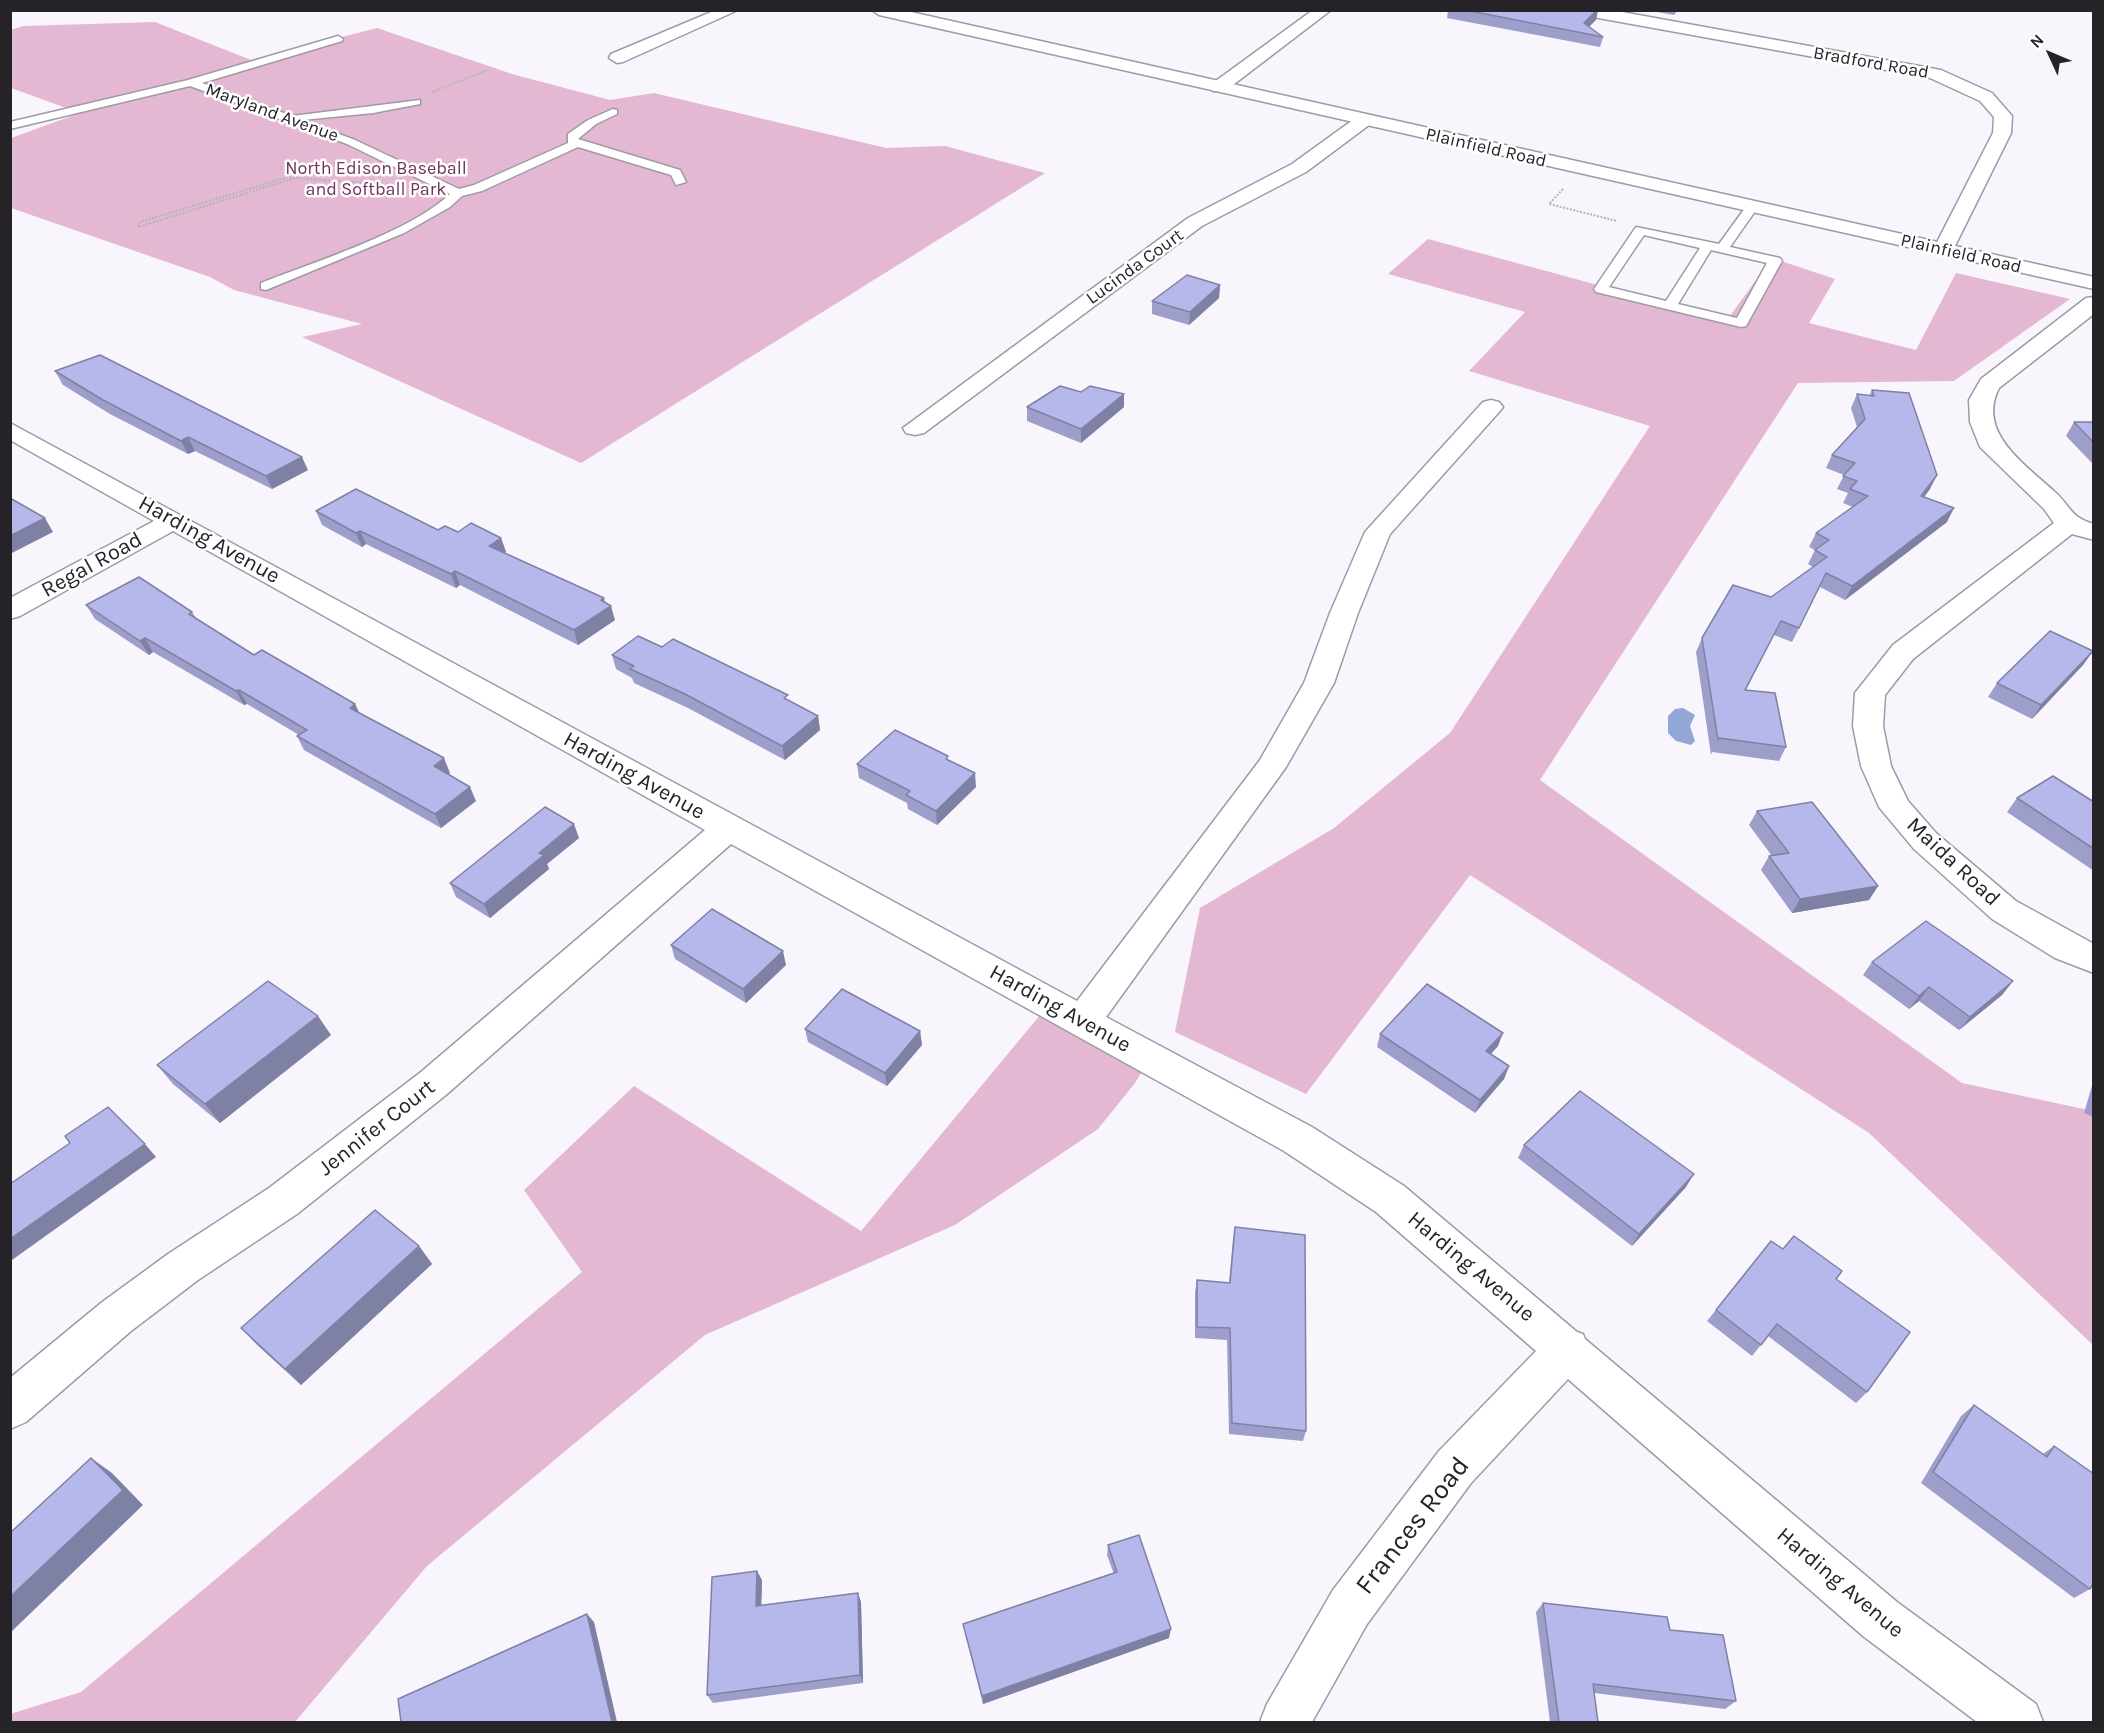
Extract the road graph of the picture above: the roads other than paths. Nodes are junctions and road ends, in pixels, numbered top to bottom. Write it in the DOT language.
graph roads {
  1 [pos="731,10"];
  2 [pos="879,10"];
  3 [pos="1324,10"];
  4 [pos="1582,10"];
  5 [pos="338,39"];
  6 [pos="617,58"];
  7 [pos="191,83"];
  8 [pos="1219,87"];
  9 [pos="416,102"];
  10 [pos="613,112"];
  11 [pos="282,116"];
  12 [pos="1363,121"];
  13 [pos="10,126"];
  14 [pos="577,143"];
  15 [pos="680,183"];
  16 [pos="458,193"];
  17 [pos="1752,207"];
  18 [pos="1708,245"];
  19 [pos="1723,248"];
  20 [pos="1943,250"];
  21 [pos="2094,283"];
  22 [pos="266,286"];
  23 [pos="2094,303"];
  24 [pos="1670,305"];
  25 [pos="1491,407"];
  26 [pos="915,428"];
  27 [pos="10,430"];
  28 [pos="173,521"];
  29 [pos="2081,529"];
  30 [pos="10,610"];
  31 [pos="728,828"];
  32 [pos="2094,959"];
  33 [pos="1082,1021"];
  34 [pos="1568,1349"];
  35 [pos="10,1407"];
  36 [pos="1285,1722"];
  37 [pos="2018,1722"];
  1 -- 6 [label="street"];
  2 -- 8 [label="street, Plainfield Road"];
  3 -- 8 [label="street"];
  4 -- 20 [label="street, Bradford Road"];
  5 -- 7 [label="lane"];
  7 -- 11 [label="lane, Maryland Avenue"];
  7 -- 13 [label="lane, Maryland Avenue"];
  8 -- 12 [label="street, Plainfield Road"];
  9 -- 11 [label="lane"];
  10 -- 14 [label="lane"];
  11 -- 16 [label="lane, Maryland Avenue"];
  12 -- 17 [label="street, Plainfield Road"];
  12 -- 26 [label="street, Lucinda Court"];
  14 -- 15 [label="lane"];
  14 -- 16 [label="lane"];
  16 -- 22 [label="lane"];
  17 -- 19 [label="lane"];
  17 -- 20 [label="street, Plainfield Road"];
  18 -- 19 [label="lane"];
  18 -- 24 [label="lane"];
  18 -- 24 [label="lane"];
  19 -- 24 [label="lane"];
  20 -- 21 [label="street, Plainfield Road"];
  23 -- 29 [label="street"];
  25 -- 33 [label="street"];
  27 -- 28 [label="street, Harding Avenue"];
  28 -- 30 [label="street, Regal Road"];
  28 -- 31 [label="street, Harding Avenue"];
  29 -- 32 [label="street, Maida Road"];
  31 -- 33 [label="street, Harding Avenue"];
  31 -- 35 [label="street, Jennifer Court"];
  33 -- 34 [label="street, Harding Avenue"];
  34 -- 36 [label="street, Frances Road"];
  34 -- 37 [label="street, Harding Avenue"];
}
